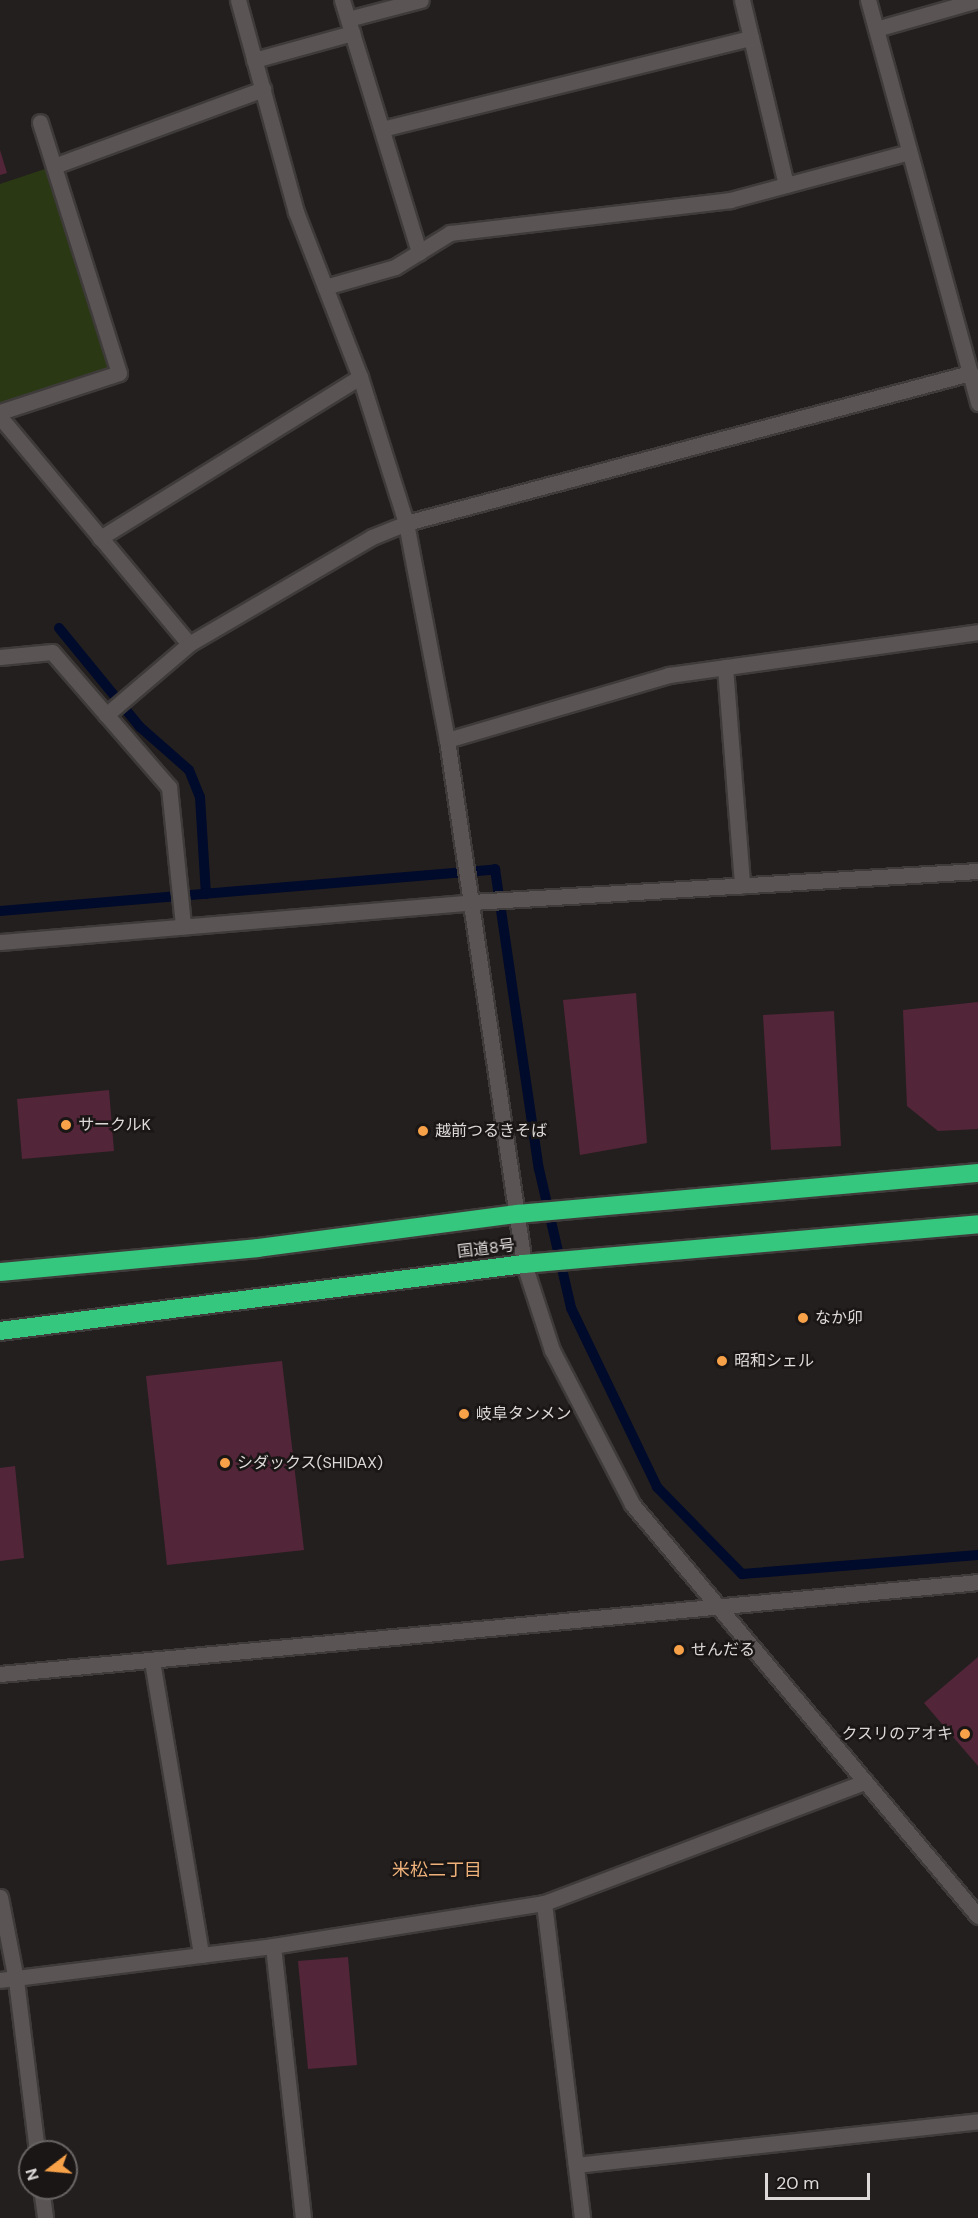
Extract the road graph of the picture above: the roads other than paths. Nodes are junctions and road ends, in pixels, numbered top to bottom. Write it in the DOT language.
graph roads {
  1 [pos="238,0"];
  2 [pos="342,0"];
  3 [pos="421,0"];
  4 [pos="742,0"];
  5 [pos="868,0"];
  6 [pos="978,0"];
  7 [pos="350,26"];
  8 [pos="876,29"];
  9 [pos="751,38"];
  10 [pos="254,60"];
  11 [pos="263,89"];
  12 [pos="40,122"];
  13 [pos="382,129"];
  14 [pos="909,152"];
  15 [pos="54,166"];
  16 [pos="786,185"];
  17 [pos="419,252"];
  18 [pos="325,287"];
  19 [pos="970,373"];
  20 [pos="360,376"];
  21 [pos="978,403"];
  22 [pos="0,412"];
  23 [pos="0,417"];
  24 [pos="406,523"];
  25 [pos="100,538"];
  26 [pos="978,632"];
  27 [pos="189,644"];
  28 [pos="0,657"];
  29 [pos="725,667"];
  30 [pos="106,715"];
  31 [pos="447,740"];
  32 [pos="978,871"];
  33 [pos="742,885"];
  34 [pos="472,902"];
  35 [pos="183,927"];
  36 [pos="0,942"];
  37 [pos="978,1173"];
  38 [pos="518,1214"];
  39 [pos="978,1224"];
  40 [pos="524,1264"];
  41 [pos="0,1272"];
  42 [pos="0,1331"];
  43 [pos="978,1582"];
  44 [pos="718,1606"];
  45 [pos="152,1661"];
  46 [pos="0,1674"];
  47 [pos="864,1782"];
  48 [pos="0,1897"];
  49 [pos="544,1903"];
  50 [pos="978,1916"];
  51 [pos="273,1946"];
  52 [pos="201,1955"];
  53 [pos="0,1980"];
  54 [pos="16,1980"];
  55 [pos="978,2121"];
  56 [pos="36,2140"];
  57 [pos="576,2165"];
  58 [pos="43,2200"];
  59 [pos="45,2218"];
  60 [pos="303,2218"];
  61 [pos="582,2218"];
  1 -- 10 [label="street"];
  2 -- 7 [label="street"];
  3 -- 7 [label="street"];
  4 -- 9 [label="street"];
  5 -- 8 [label="street"];
  6 -- 8 [label="street"];
  7 -- 10 [label="street"];
  7 -- 13 [label="street"];
  8 -- 14 [label="street"];
  9 -- 13 [label="street"];
  9 -- 16 [label="street"];
  10 -- 11 [label="street"];
  11 -- 15 [label="street"];
  11 -- 18 [label="street"];
  12 -- 15 [label="street"];
  13 -- 17 [label="street"];
  14 -- 16 [label="street"];
  14 -- 19 [label="street"];
  15 -- 22 [label="street"];
  16 -- 17 [label="street"];
  17 -- 18 [label="street"];
  18 -- 20 [label="street"];
  19 -- 21 [label="street"];
  19 -- 24 [label="street"];
  20 -- 24 [label="street"];
  20 -- 25 [label="street"];
  23 -- 25 [label="street"];
  24 -- 27 [label="street"];
  24 -- 31 [label="street"];
  25 -- 27 [label="street"];
  26 -- 29 [label="street"];
  27 -- 30 [label="street"];
  28 -- 30 [label="street"];
  29 -- 31 [label="street"];
  29 -- 33 [label="street"];
  30 -- 35 [label="street"];
  31 -- 34 [label="street"];
  32 -- 33 [label="street"];
  33 -- 34 [label="street"];
  34 -- 35 [label="street"];
  34 -- 38 [label="street"];
  35 -- 36 [label="street"];
  37 -- 38 [label="highway, 国道8号"];
  38 -- 40 [label="street"];
  38 -- 41 [label="highway, 国道8号"];
  39 -- 40 [label="highway, 国道8号"];
  40 -- 42 [label="highway, 国道8号"];
  40 -- 44 [label="street"];
  43 -- 44 [label="street"];
  44 -- 45 [label="street"];
  44 -- 47 [label="street"];
  45 -- 46 [label="street"];
  45 -- 52 [label="street"];
  47 -- 49 [label="street"];
  47 -- 50 [label="street"];
  48 -- 54 [label="street"];
  49 -- 51 [label="street"];
  49 -- 57 [label="street"];
  51 -- 52 [label="street"];
  51 -- 60 [label="street"];
  52 -- 54 [label="street"];
  53 -- 54 [label="street"];
  54 -- 56 [label="street"];
  55 -- 57 [label="street"];
  57 -- 61 [label="street"];
  58 -- 59 [label="street"];
}
